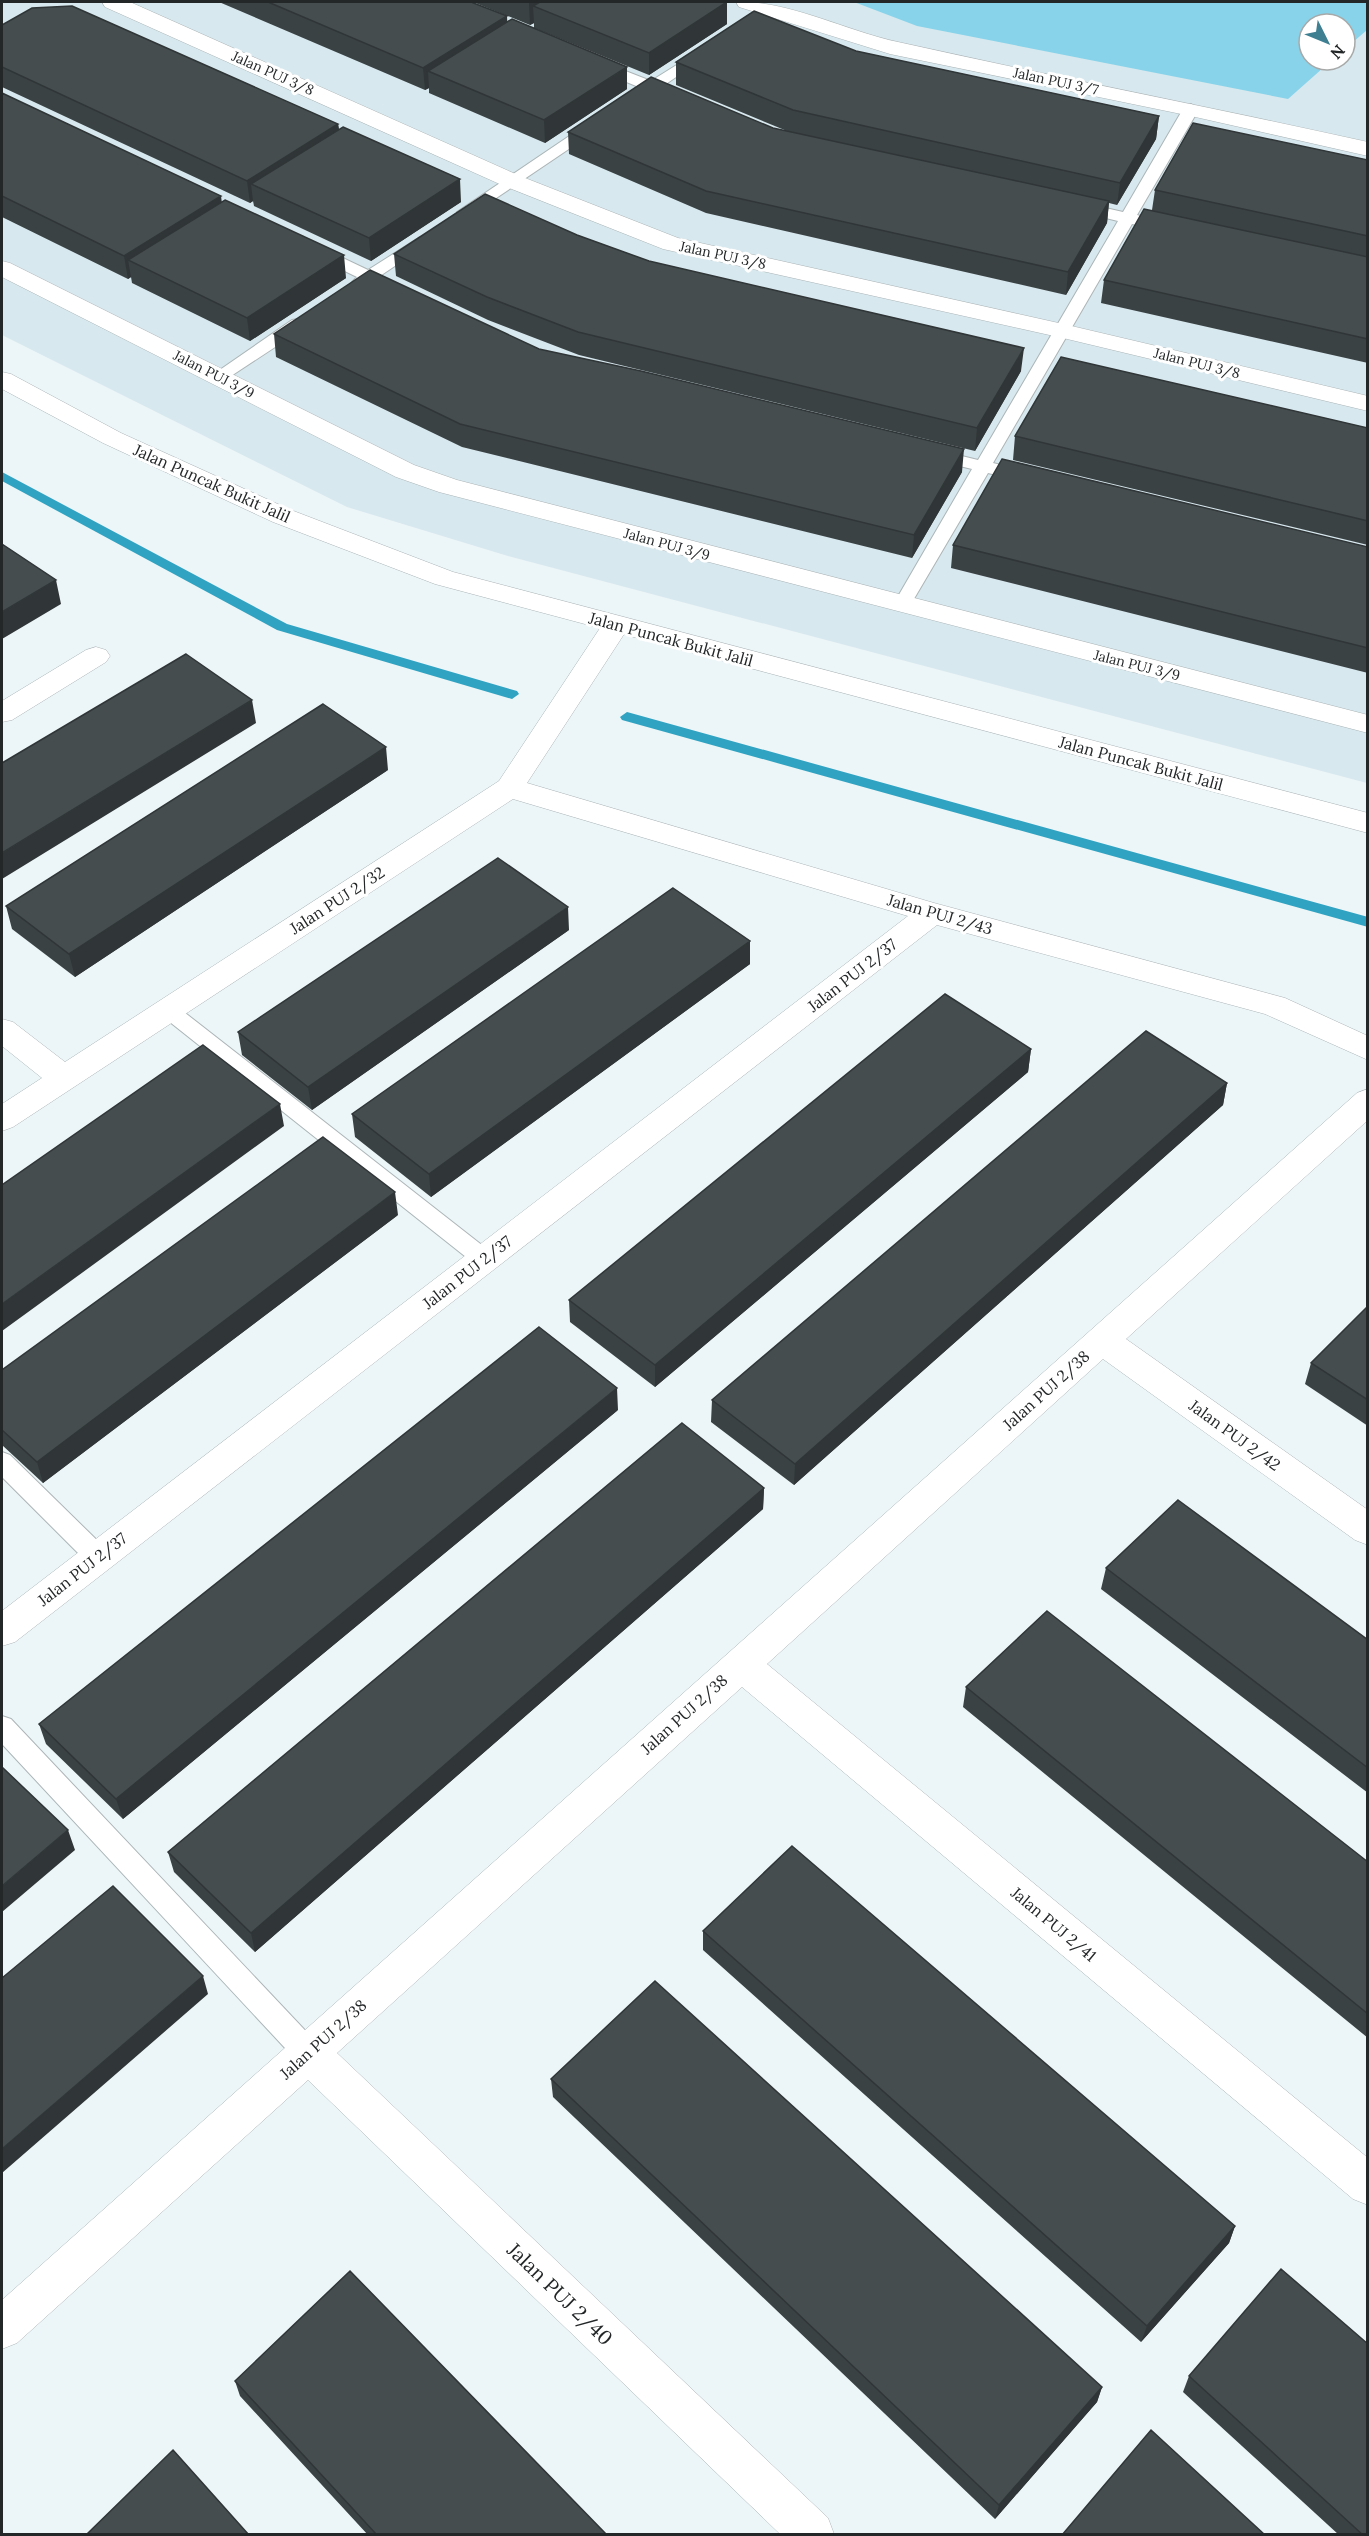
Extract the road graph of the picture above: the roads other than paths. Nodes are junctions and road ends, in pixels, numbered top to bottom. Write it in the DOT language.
graph roads {
  1 [pos="113,2"];
  2 [pos="754,11"];
  3 [pos="710,48"];
  4 [pos="586,60"];
  5 [pos="652,87"];
  6 [pos="632,100"];
  7 [pos="684,101"];
  8 [pos="1191,109"];
  9 [pos="612,114"];
  10 [pos="1368,149"];
  11 [pos="512,181"];
  12 [pos="1059,203"];
  13 [pos="1128,218"];
  14 [pos="455,219"];
  15 [pos="1185,231"];
  16 [pos="436,232"];
  17 [pos="304,246"];
  18 [pos="2,268"];
  19 [pos="369,276"];
  20 [pos="349,290"];
  21 [pos="410,296"];
  22 [pos="309,316"];
  23 [pos="1063,331"];
  24 [pos="219,376"];
  25 [pos="2,379"];
  26 [pos="1368,404"];
  27 [pos="914,450"];
  28 [pos="984,466"];
  29 [pos="1042,481"];
  30 [pos="902,605"];
  31 [pos="616,625"];
  32 [pos="96,656"];
  33 [pos="2,713"];
  34 [pos="1368,724"];
  35 [pos="510,788"];
  36 [pos="1368,823"];
  37 [pos="932,913"];
  38 [pos="168,1010"];
  39 [pos="2,1030"];
  40 [pos="1368,1049"];
  41 [pos="64,1078"];
  42 [pos="1368,1101"];
  43 [pos="2,1119"];
  44 [pos="484,1259"];
  45 [pos="1102,1340"];
  46 [pos="2,1462"];
  47 [pos="1368,1530"];
  48 [pos="98,1557"];
  49 [pos="2,1631"];
  50 [pos="741,1664"];
  51 [pos="2,1727"];
  52 [pos="308,2053"];
  53 [pos="1368,2185"];
  54 [pos="2,2328"];
  55 [pos="812,2535"];
  1 -- 11 [label="street, Jalan PUJ 3/8"];
  2 -- 8 [label="street, Jalan PUJ 3/7"];
  3 -- 5 [label="lane"];
  4 -- 5 [label="lane"];
  5 -- 6 [label="lane"];
  5 -- 7 [label="lane"];
  8 -- 10 [label="street, Jalan PUJ 3/7"];
  8 -- 13 [label="lane"];
  9 -- 11 [label="lane"];
  11 -- 14 [label="lane"];
  11 -- 23 [label="street, Jalan PUJ 3/8"];
  12 -- 13 [label="lane"];
  13 -- 15 [label="lane"];
  13 -- 23 [label="lane"];
  16 -- 19 [label="lane"];
  17 -- 19 [label="lane"];
  18 -- 24 [label="street, Jalan PUJ 3/9"];
  19 -- 20 [label="lane"];
  19 -- 21 [label="lane"];
  22 -- 24 [label="lane"];
  23 -- 26 [label="street, Jalan PUJ 3/8"];
  23 -- 28 [label="lane"];
  24 -- 30 [label="street, Jalan PUJ 3/9"];
  25 -- 31 [label="street, Jalan Puncak Bukit Jalil"];
  27 -- 28 [label="lane"];
  28 -- 29 [label="lane"];
  28 -- 30 [label="lane"];
  30 -- 34 [label="street, Jalan PUJ 3/9"];
  31 -- 35 [label="street, Jalan PUJ 2/32"];
  31 -- 36 [label="street, Jalan Puncak Bukit Jalil"];
  32 -- 33 [label="street"];
  35 -- 37 [label="street, Jalan PUJ 2/43"];
  35 -- 38 [label="street, Jalan PUJ 2/32"];
  37 -- 40 [label="street, Jalan PUJ 2/43"];
  37 -- 44 [label="street, Jalan PUJ 2/37"];
  38 -- 41 [label="street, Jalan PUJ 2/32"];
  38 -- 44 [label="lane"];
  39 -- 41 [label="street"];
  41 -- 43 [label="street, Jalan PUJ 2/32"];
  42 -- 45 [label="street, Jalan PUJ 2/38"];
  44 -- 48 [label="street, Jalan PUJ 2/37"];
  45 -- 47 [label="street, Jalan PUJ 2/42"];
  45 -- 50 [label="street, Jalan PUJ 2/38"];
  46 -- 48 [label="lane"];
  48 -- 49 [label="street, Jalan PUJ 2/37"];
  50 -- 52 [label="street, Jalan PUJ 2/38"];
  50 -- 53 [label="street, Jalan PUJ 2/41"];
  51 -- 52 [label="lane"];
  52 -- 54 [label="street, Jalan PUJ 2/38"];
  52 -- 55 [label="street, Jalan PUJ 2/40"];
}
